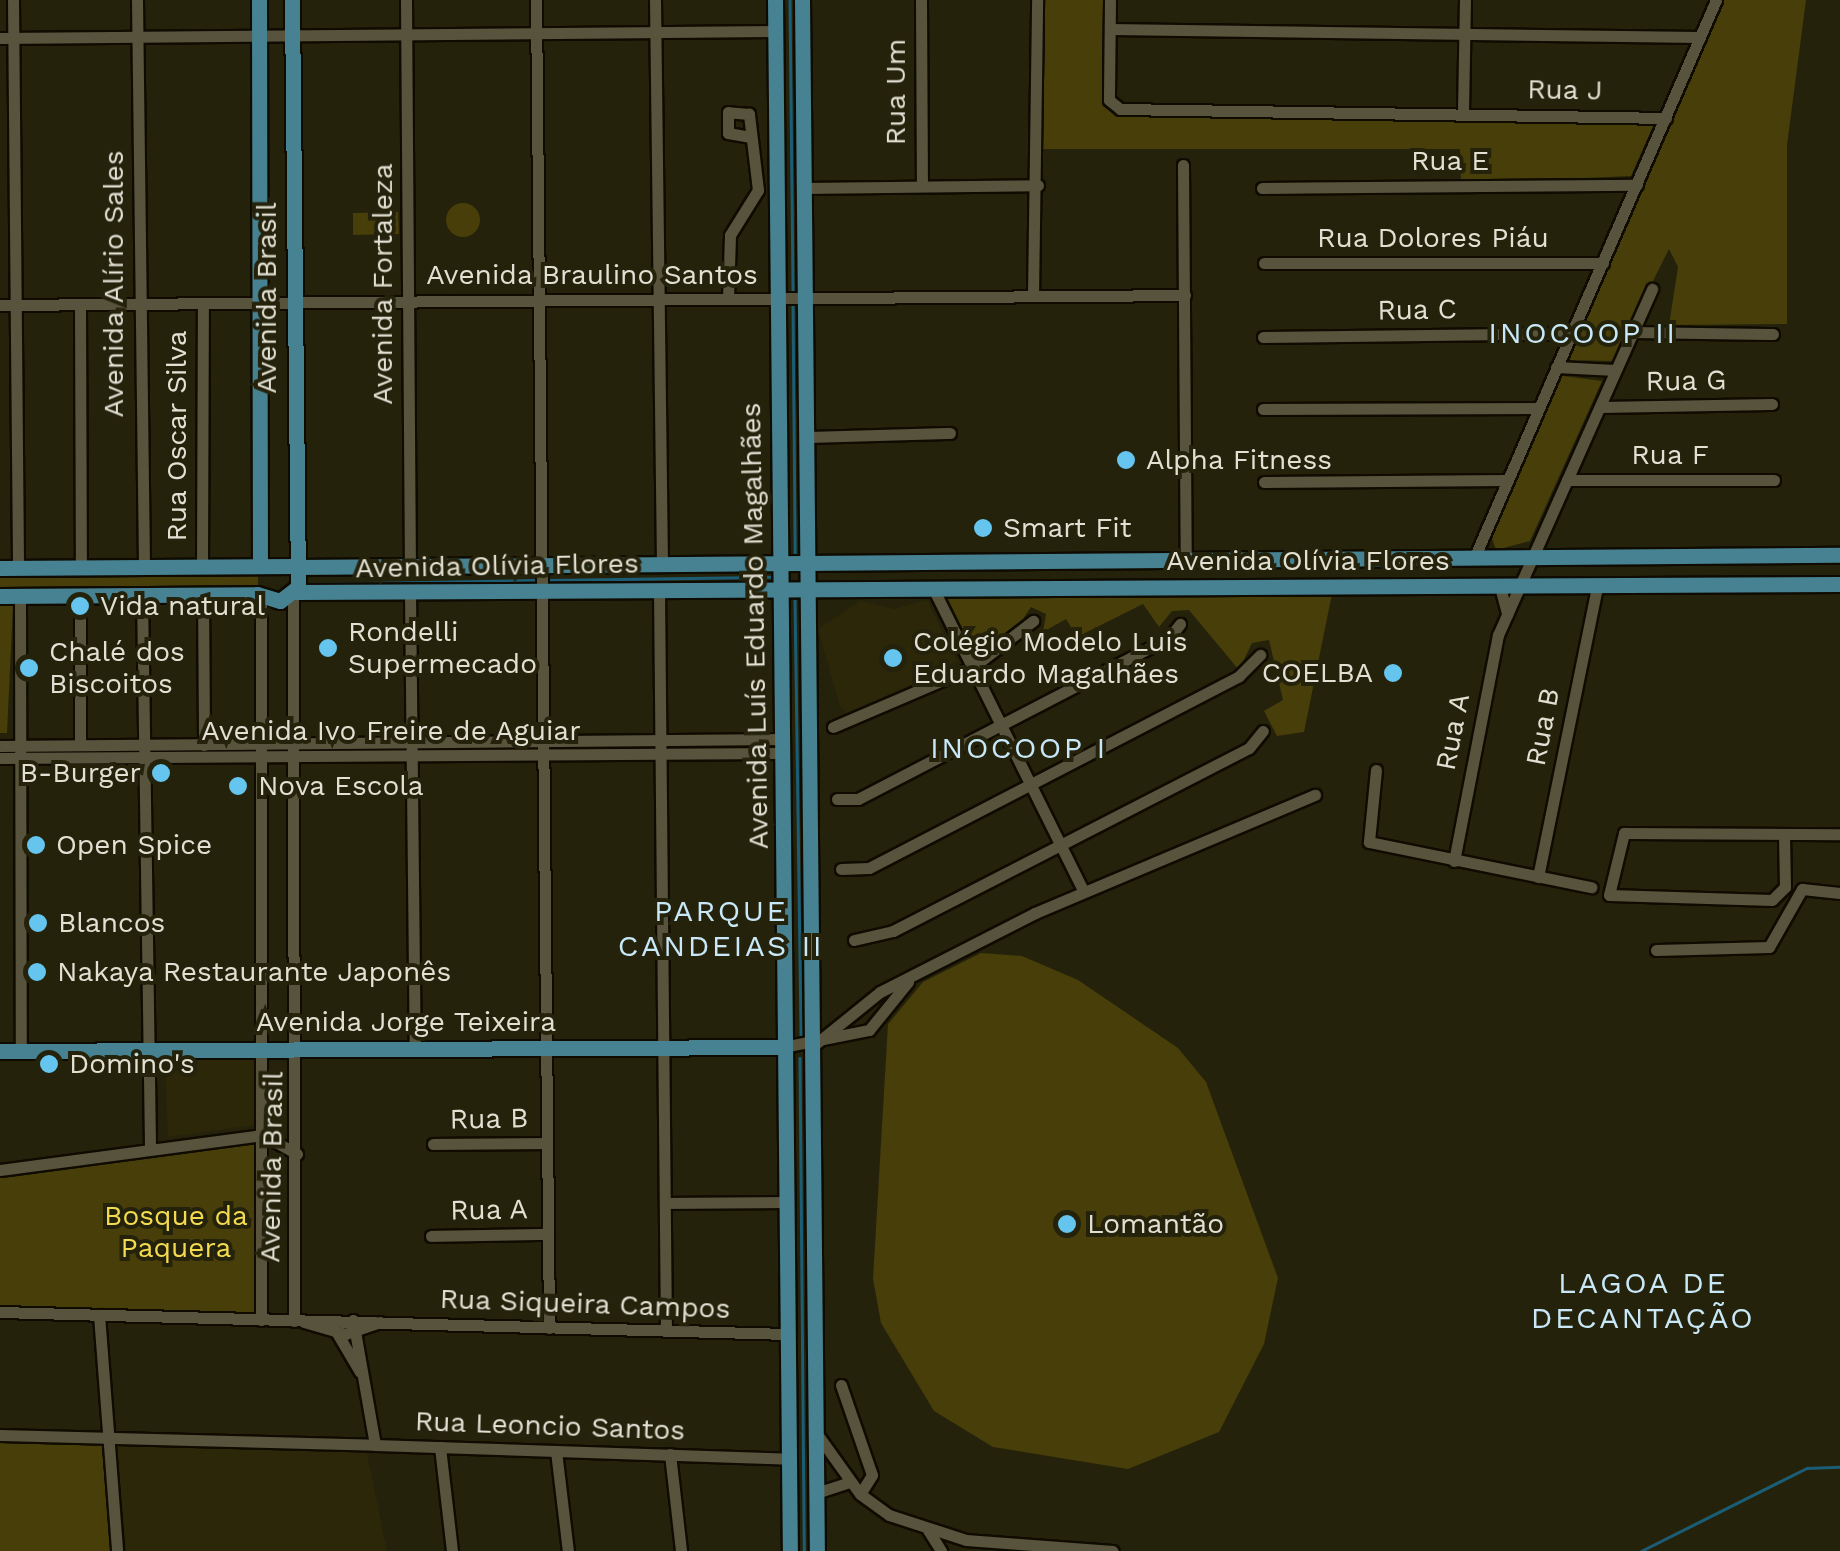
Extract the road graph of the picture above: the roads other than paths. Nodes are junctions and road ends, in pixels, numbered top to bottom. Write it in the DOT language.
graph roads {
  1 [pos="13,0"];
  2 [pos="137,0"];
  3 [pos="260,0"];
  4 [pos="292,0"];
  5 [pos="406,0"];
  6 [pos="536,0"];
  7 [pos="656,0"];
  8 [pos="775,0"];
  9 [pos="802,0"];
  10 [pos="921,0"];
  11 [pos="1037,0"];
  12 [pos="1110,0"];
  13 [pos="1465,0"];
  14 [pos="1716,0"];
  15 [pos="1110,28"];
  16 [pos="656,31"];
  17 [pos="775,32"];
  18 [pos="1464,32"];
  19 [pos="535,34"];
  20 [pos="137,36"];
  21 [pos="406,36"];
  22 [pos="7,37"];
  23 [pos="1700,37"];
  24 [pos="257,40"];
  25 [pos="291,40"];
  26 [pos="1463,113"];
  27 [pos="1666,118"];
  28 [pos="751,137"];
  29 [pos="1182,166"];
  30 [pos="922,184"];
  31 [pos="1038,185"];
  32 [pos="1638,185"];
  33 [pos="803,188"];
  34 [pos="1262,188"];
  35 [pos="1264,263"];
  36 [pos="1603,263"];
  37 [pos="1652,289"];
  38 [pos="1185,294"];
  39 [pos="1032,296"];
  40 [pos="790,298"];
  41 [pos="728,299"];
  42 [pos="539,300"];
  43 [pos="659,300"];
  44 [pos="409,301"];
  45 [pos="292,303"];
  46 [pos="142,304"];
  47 [pos="203,304"];
  48 [pos="256,304"];
  49 [pos="0,305"];
  50 [pos="15,305"];
  51 [pos="80,306"];
  52 [pos="1632,332"];
  53 [pos="1571,333"];
  54 [pos="1773,334"];
  55 [pos="1264,336"];
  56 [pos="1556,368"];
  57 [pos="1615,370"];
  58 [pos="1772,404"];
  59 [pos="1600,407"];
  60 [pos="1538,408"];
  61 [pos="1263,409"];
  62 [pos="950,433"];
  63 [pos="805,437"];
  64 [pos="1507,480"];
  65 [pos="1567,480"];
  66 [pos="1774,480"];
  67 [pos="1264,482"];
  68 [pos="1537,555"];
  69 [pos="1787,555"];
  70 [pos="1840,555"];
  71 [pos="1468,557"];
  72 [pos="976,560"];
  73 [pos="1012,560"];
  74 [pos="1186,560"];
  75 [pos="808,563"];
  76 [pos="780,564"];
  77 [pos="259,565"];
  78 [pos="662,565"];
  79 [pos="82,566"];
  80 [pos="543,566"];
  81 [pos="18,567"];
  82 [pos="295,567"];
  83 [pos="410,567"];
  84 [pos="0,568"];
  85 [pos="144,568"];
  86 [pos="202,568"];
  87 [pos="1528,584"];
  88 [pos="1783,584"];
  89 [pos="1840,584"];
  90 [pos="1460,586"];
  91 [pos="1500,586"];
  92 [pos="1597,586"];
  93 [pos="1010,587"];
  94 [pos="781,588"];
  95 [pos="809,588"];
  96 [pos="933,588"];
  97 [pos="982,588"];
  98 [pos="659,590"];
  99 [pos="542,591"];
  100 [pos="203,593"];
  101 [pos="410,593"];
  102 [pos="142,594"];
  103 [pos="293,594"];
  104 [pos="259,595"];
  105 [pos="0,596"];
  106 [pos="80,596"];
  107 [pos="20,597"];
  108 [pos="1507,614"];
  109 [pos="1032,620"];
  110 [pos="1180,624"];
  111 [pos="1260,655"];
  112 [pos="973,667"];
  113 [pos="1003,724"];
  114 [pos="833,727"];
  115 [pos="1262,731"];
  116 [pos="661,740"];
  117 [pos="80,745"];
  118 [pos="204,745"];
  119 [pos="0,746"];
  120 [pos="783,746"];
  121 [pos="411,749"];
  122 [pos="542,749"];
  123 [pos="261,750"];
  124 [pos="297,750"];
  125 [pos="141,751"];
  126 [pos="19,752"];
  127 [pos="660,755"];
  128 [pos="0,758"];
  129 [pos="1376,770"];
  130 [pos="1034,782"];
  131 [pos="1315,794"];
  132 [pos="837,799"];
  133 [pos="1840,834"];
  134 [pos="1784,836"];
  135 [pos="1065,842"];
  136 [pos="1454,861"];
  137 [pos="841,869"];
  138 [pos="1538,877"];
  139 [pos="1591,887"];
  140 [pos="1084,892"];
  141 [pos="1840,893"];
  142 [pos="854,940"];
  143 [pos="1656,950"];
  144 [pos="910,979"];
  145 [pos="851,1010"];
  146 [pos="869,1030"];
  147 [pos="816,1045"];
  148 [pos="664,1046"];
  149 [pos="146,1047"];
  150 [pos="415,1047"];
  151 [pos="546,1047"];
  152 [pos="783,1047"];
  153 [pos="262,1048"];
  154 [pos="299,1048"];
  155 [pos="0,1051"];
  156 [pos="20,1051"];
  157 [pos="263,1135"];
  158 [pos="546,1143"];
  159 [pos="433,1144"];
  160 [pos="150,1148"];
  161 [pos="296,1154"];
  162 [pos="0,1170"];
  163 [pos="785,1202"];
  164 [pos="666,1203"];
  165 [pos="548,1234"];
  166 [pos="431,1236"];
  167 [pos="0,1312"];
  168 [pos="99,1315"];
  169 [pos="261,1320"];
  170 [pos="298,1321"];
  171 [pos="334,1325"];
  172 [pos="355,1326"];
  173 [pos="549,1328"];
  174 [pos="666,1332"];
  175 [pos="788,1334"];
  176 [pos="364,1380"];
  177 [pos="841,1385"];
  178 [pos="818,1434"];
  179 [pos="0,1435"];
  180 [pos="107,1437"];
  181 [pos="375,1444"];
  182 [pos="440,1447"];
  183 [pos="556,1451"];
  184 [pos="670,1454"];
  185 [pos="790,1460"];
  186 [pos="850,1482"];
  187 [pos="816,1493"];
  188 [pos="860,1494"];
  189 [pos="928,1530"];
  190 [pos="117,1551"];
  191 [pos="452,1551"];
  192 [pos="568,1551"];
  193 [pos="682,1551"];
  194 [pos="790,1551"];
  195 [pos="817,1551"];
  196 [pos="942,1551"];
  197 [pos="1113,1551"];
  1 -- 22 [label="street"];
  2 -- 20 [label="street, Avenida Alírio Sales"];
  3 -- 24 [label="main road, Avenida Brasil"];
  4 -- 25 [label="main road, Avenida Brasil"];
  5 -- 21 [label="street, Avenida Fortaleza"];
  6 -- 19 [label="street"];
  7 -- 16 [label="street"];
  8 -- 17 [label="main road, Avenida Luís Eduardo Magalhães"];
  9 -- 33 [label="main road, Avenida Luís Eduardo Magalhães"];
  10 -- 30 [label="street, Rua Um"];
  11 -- 31 [label="street"];
  12 -- 15 [label="street"];
  13 -- 18 [label="street"];
  14 -- 23 [label="street"];
  15 -- 18 [label="street"];
  15 -- 26 [label="street, Rua J"];
  16 -- 17 [label="street"];
  16 -- 19 [label="street"];
  16 -- 43 [label="street"];
  17 -- 40 [label="main road, Avenida Luís Eduardo Magalhães"];
  18 -- 23 [label="street"];
  18 -- 26 [label="street"];
  19 -- 21 [label="street"];
  19 -- 42 [label="street"];
  20 -- 22 [label="street"];
  20 -- 24 [label="street"];
  20 -- 46 [label="street, Avenida Alírio Sales"];
  21 -- 25 [label="street"];
  21 -- 44 [label="street, Avenida Fortaleza"];
  22 -- 50 [label="street"];
  23 -- 27 [label="street"];
  24 -- 25 [label="street"];
  24 -- 48 [label="main road, Avenida Brasil"];
  25 -- 45 [label="main road, Avenida Brasil"];
  26 -- 27 [label="street, Rua J"];
  27 -- 32 [label="street"];
  28 -- 41 [label="street"];
  29 -- 38 [label="street"];
  30 -- 31 [label="street"];
  30 -- 33 [label="street"];
  31 -- 39 [label="street"];
  32 -- 34 [label="street, Rua E"];
  32 -- 36 [label="street"];
  33 -- 40 [label="main road, Avenida Luís Eduardo Magalhães"];
  35 -- 36 [label="street, Rua Dolores Piáu"];
  36 -- 53 [label="street"];
  37 -- 52 [label="street, Rua A"];
  38 -- 39 [label="street, Avenida Braulino Santos"];
  38 -- 74 [label="street"];
  39 -- 40 [label="street, Avenida Braulino Santos"];
  40 -- 41 [label="street, Avenida Braulino Santos"];
  40 -- 63 [label="main road, Avenida Luís Eduardo Magalhães"];
  40 -- 76 [label="main road, Avenida Luís Eduardo Magalhães"];
  41 -- 43 [label="street, Avenida Braulino Santos"];
  42 -- 43 [label="street, Avenida Braulino Santos"];
  42 -- 44 [label="street, Avenida Braulino Santos"];
  42 -- 80 [label="street"];
  43 -- 78 [label="street"];
  44 -- 45 [label="street, Avenida Braulino Santos"];
  44 -- 83 [label="street, Avenida Fortaleza"];
  45 -- 48 [label="street, Avenida Braulino Santos"];
  45 -- 82 [label="main road, Avenida Brasil"];
  46 -- 47 [label="street, Avenida Braulino Santos"];
  46 -- 51 [label="street, Avenida Braulino Santos"];
  46 -- 85 [label="street, Avenida Alírio Sales"];
  47 -- 48 [label="street, Avenida Braulino Santos"];
  47 -- 86 [label="street, Rua Oscar Silva"];
  48 -- 77 [label="main road, Avenida Brasil"];
  49 -- 50 [label="street, Avenida Braulino Santos"];
  50 -- 51 [label="street, Avenida Braulino Santos"];
  50 -- 81 [label="street"];
  51 -- 79 [label="street"];
  52 -- 54 [label="street"];
  52 -- 57 [label="street, Rua A"];
  53 -- 55 [label="street, Rua C"];
  53 -- 56 [label="street"];
  56 -- 57 [label="street"];
  56 -- 60 [label="street"];
  57 -- 59 [label="street, Rua A"];
  58 -- 59 [label="street, Rua G"];
  59 -- 65 [label="street, Rua A"];
  60 -- 61 [label="street"];
  60 -- 64 [label="street"];
  62 -- 63 [label="street"];
  63 -- 75 [label="main road, Avenida Luís Eduardo Magalhães"];
  64 -- 67 [label="street"];
  64 -- 71 [label="street"];
  65 -- 66 [label="street, Rua F"];
  65 -- 68 [label="street, Rua A"];
  68 -- 69 [label="main road, Avenida Olívia Flores"];
  68 -- 71 [label="main road, Avenida Olívia Flores"];
  68 -- 87 [label="street, Rua A"];
  69 -- 70 [label="main road, Avenida Olívia Flores"];
  69 -- 88 [label="main road"];
  71 -- 74 [label="main road, Avenida Olívia Flores"];
  71 -- 90 [label="main road"];
  72 -- 73 [label="main road, Avenida Olívia Flores"];
  72 -- 75 [label="main road, Avenida Olívia Flores"];
  72 -- 97 [label="main road"];
  73 -- 74 [label="main road, Avenida Olívia Flores"];
  73 -- 93 [label="main road"];
  75 -- 76 [label="main road, Avenida Olívia Flores"];
  75 -- 95 [label="main road, Avenida Luís Eduardo Magalhães"];
  76 -- 78 [label="main road, Avenida Olívia Flores"];
  76 -- 94 [label="main road, Avenida Luís Eduardo Magalhães"];
  77 -- 82 [label="main road, Avenida Olívia Flores"];
  77 -- 86 [label="main road, Avenida Olívia Flores"];
  77 -- 104 [label="main road, Avenida Brasil"];
  78 -- 80 [label="main road, Avenida Olívia Flores"];
  79 -- 81 [label="main road, Avenida Olívia Flores"];
  79 -- 85 [label="main road, Avenida Olívia Flores"];
  80 -- 83 [label="main road, Avenida Olívia Flores"];
  80 -- 99 [label="street"];
  81 -- 84 [label="main road, Avenida Olívia Flores"];
  82 -- 83 [label="main road, Avenida Olívia Flores"];
  82 -- 103 [label="main road, Avenida Brasil"];
  85 -- 86 [label="main road, Avenida Olívia Flores"];
  87 -- 91 [label="main road, Avenida Olívia Flores"];
  87 -- 92 [label="main road, Avenida Olívia Flores"];
  87 -- 108 [label="street, Rua A"];
  88 -- 89 [label="main road, Avenida Olívia Flores"];
  88 -- 92 [label="main road, Avenida Olívia Flores"];
  90 -- 91 [label="main road, Avenida Olívia Flores"];
  90 -- 93 [label="main road, Avenida Olívia Flores"];
  91 -- 108 [label="street, Rua A"];
  92 -- 138 [label="street, Rua B"];
  93 -- 97 [label="main road, Avenida Olívia Flores"];
  94 -- 95 [label="main road, Avenida Olívia Flores"];
  94 -- 98 [label="main road, Avenida Olívia Flores"];
  94 -- 120 [label="main road, Avenida Luís Eduardo Magalhães"];
  95 -- 96 [label="main road, Avenida Olívia Flores"];
  95 -- 147 [label="main road, Avenida Luís Eduardo Magalhães"];
  96 -- 97 [label="main road, Avenida Olívia Flores"];
  96 -- 112 [label="street"];
  98 -- 99 [label="main road, Avenida Olívia Flores"];
  98 -- 116 [label="street"];
  99 -- 101 [label="main road, Avenida Olívia Flores"];
  99 -- 122 [label="street"];
  100 -- 102 [label="main road, Avenida Olívia Flores"];
  100 -- 104 [label="main road, Avenida Olívia Flores"];
  100 -- 118 [label="street"];
  101 -- 103 [label="main road, Avenida Olívia Flores"];
  101 -- 121 [label="street"];
  102 -- 106 [label="main road, Avenida Olívia Flores"];
  102 -- 125 [label="street"];
  103 -- 104 [label="main road, Avenida Olívia Flores"];
  103 -- 124 [label="street, Avenida Brasil"];
  104 -- 123 [label="street, Avenida Brasil"];
  105 -- 107 [label="main road, Avenida Olívia Flores"];
  106 -- 107 [label="main road, Avenida Olívia Flores"];
  106 -- 117 [label="street"];
  107 -- 126 [label="street"];
  108 -- 136 [label="street, Rua A"];
  109 -- 112 [label="street"];
  110 -- 113 [label="street"];
  111 -- 130 [label="street"];
  112 -- 113 [label="street"];
  112 -- 114 [label="street"];
  113 -- 130 [label="street"];
  113 -- 132 [label="street"];
  115 -- 135 [label="street"];
  116 -- 120 [label="street, Avenida Ivo Freire de Aguiar"];
  116 -- 122 [label="street, Avenida Ivo Freire de Aguiar"];
  116 -- 127 [label="street"];
  117 -- 125 [label="street, Avenida Ivo Freire de Aguiar"];
  117 -- 126 [label="street, Avenida Ivo Freire de Aguiar"];
  118 -- 123 [label="street, Avenida Ivo Freire de Aguiar"];
  118 -- 125 [label="street, Avenida Ivo Freire de Aguiar"];
  119 -- 126 [label="street, Avenida Ivo Freire de Aguiar"];
  120 -- 127 [label="street, Avenida Ivo Freire de Aguiar"];
  120 -- 152 [label="main road, Avenida Luís Eduardo Magalhães"];
  121 -- 122 [label="street, Avenida Ivo Freire de Aguiar"];
  121 -- 124 [label="street, Avenida Ivo Freire de Aguiar"];
  121 -- 150 [label="street"];
  122 -- 127 [label="street, Avenida Ivo Freire de Aguiar"];
  122 -- 151 [label="street"];
  123 -- 124 [label="street, Avenida Ivo Freire de Aguiar"];
  123 -- 125 [label="street, Avenida Ivo Freire de Aguiar"];
  123 -- 153 [label="street, Avenida Brasil"];
  124 -- 154 [label="street, Avenida Brasil"];
  125 -- 126 [label="street, Avenida Ivo Freire de Aguiar"];
  125 -- 149 [label="street"];
  126 -- 128 [label="street, Avenida Ivo Freire de Aguiar"];
  126 -- 156 [label="street"];
  127 -- 148 [label="street"];
  129 -- 136 [label="street"];
  130 -- 135 [label="street"];
  130 -- 137 [label="street"];
  131 -- 140 [label="street"];
  133 -- 134 [label="street"];
  134 -- 134 [label="street"];
  135 -- 140 [label="street"];
  135 -- 142 [label="street"];
  136 -- 138 [label="street"];
  138 -- 139 [label="street"];
  140 -- 144 [label="street"];
  141 -- 143 [label="street"];
  144 -- 145 [label="street"];
  144 -- 146 [label="street"];
  145 -- 146 [label="street"];
  145 -- 147 [label="street"];
  146 -- 147 [label="street, Avenida Jorge Teixeira"];
  147 -- 152 [label="street, Avenida Jorge Teixeira"];
  147 -- 178 [label="main road, Avenida Luís Eduardo Magalhães"];
  148 -- 151 [label="main road, Avenida Jorge Teixeira"];
  148 -- 152 [label="main road, Avenida Jorge Teixeira"];
  148 -- 164 [label="street"];
  149 -- 153 [label="main road, Avenida Jorge Teixeira"];
  149 -- 156 [label="main road, Avenida Jorge Teixeira"];
  149 -- 160 [label="street"];
  150 -- 151 [label="main road, Avenida Jorge Teixeira"];
  150 -- 154 [label="main road, Avenida Jorge Teixeira"];
  151 -- 158 [label="street"];
  152 -- 163 [label="main road, Avenida Luís Eduardo Magalhães"];
  153 -- 154 [label="main road, Avenida Jorge Teixeira"];
  153 -- 157 [label="street, Avenida Brasil"];
  154 -- 161 [label="street, Avenida Brasil"];
  155 -- 156 [label="main road, Avenida Jorge Teixeira"];
  157 -- 160 [label="street"];
  157 -- 161 [label="street"];
  157 -- 169 [label="street, Avenida Brasil"];
  158 -- 159 [label="street, Rua B"];
  158 -- 165 [label="street"];
  160 -- 162 [label="street"];
  161 -- 170 [label="street, Avenida Brasil"];
  163 -- 164 [label="street"];
  163 -- 175 [label="main road, Avenida Luís Eduardo Magalhães"];
  164 -- 174 [label="street"];
  165 -- 166 [label="street, Rua A"];
  165 -- 173 [label="street"];
  167 -- 168 [label="street"];
  168 -- 169 [label="street"];
  168 -- 180 [label="street"];
  169 -- 170 [label="street"];
  170 -- 171 [label="street"];
  171 -- 172 [label="street"];
  171 -- 176 [label="street, Rua Leoncio Santos"];
  172 -- 173 [label="street, Rua Siqueira Campos"];
  172 -- 176 [label="street, Rua Leoncio Santos"];
  173 -- 174 [label="street, Rua Siqueira Campos"];
  174 -- 175 [label="street, Rua Siqueira Campos"];
  175 -- 185 [label="main road, Avenida Luís Eduardo Magalhães"];
  176 -- 181 [label="street, Rua Leoncio Santos"];
  177 -- 188 [label="street"];
  178 -- 186 [label="street"];
  178 -- 187 [label="main road, Avenida Luís Eduardo Magalhães"];
  179 -- 180 [label="street"];
  180 -- 181 [label="street"];
  180 -- 190 [label="street"];
  181 -- 182 [label="street, Rua Leoncio Santos"];
  182 -- 183 [label="street, Rua Leoncio Santos"];
  182 -- 191 [label="street"];
  183 -- 184 [label="street, Rua Leoncio Santos"];
  183 -- 192 [label="street"];
  184 -- 185 [label="street, Rua Leoncio Santos"];
  184 -- 193 [label="street"];
  185 -- 194 [label="main road, Avenida Luís Eduardo Magalhães"];
  186 -- 187 [label="street"];
  186 -- 188 [label="street"];
  187 -- 195 [label="main road, Avenida Luís Eduardo Magalhães"];
  188 -- 189 [label="street"];
  189 -- 196 [label="street"];
  189 -- 197 [label="street"];
}
